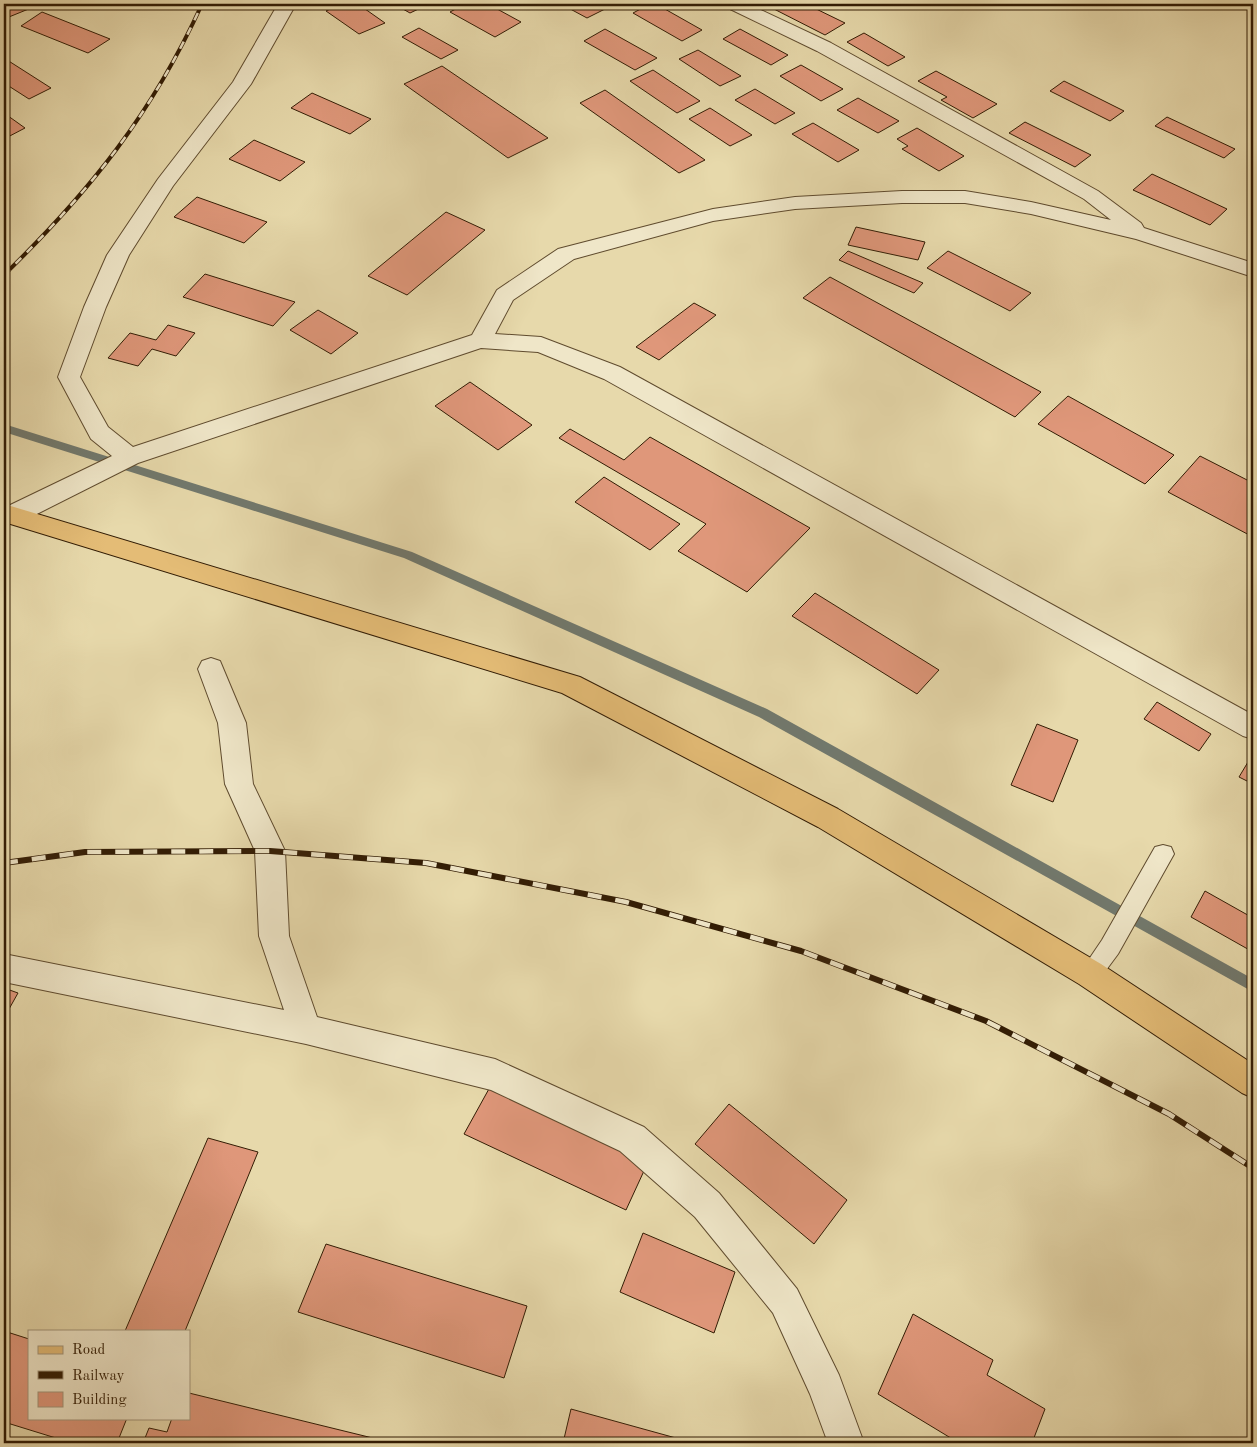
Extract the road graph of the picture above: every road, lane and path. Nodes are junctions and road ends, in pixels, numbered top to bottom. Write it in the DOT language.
graph roads {
  1 [pos="287,4"];
  2 [pos="734,4"];
  3 [pos="1141,234"];
  4 [pos="1253,270"];
  5 [pos="480,340"];
  6 [pos="130,457"];
  7 [pos="8,514"];
  8 [pos="212,669"];
  9 [pos="1253,728"];
  10 [pos="1163,854"];
  11 [pos="4,968"];
  12 [pos="1090,974"];
  13 [pos="306,1029"];
  14 [pos="1253,1082"];
  15 [pos="846,1443"];
  1 -- 6 [label="street"];
  2 -- 3 [label="street"];
  3 -- 4 [label="street"];
  3 -- 5 [label="street"];
  5 -- 6 [label="street"];
  5 -- 9 [label="street"];
  6 -- 7 [label="street"];
  7 -- 12 [label="main road"];
  8 -- 13 [label="street"];
  10 -- 12 [label="lane"];
  11 -- 13 [label="street"];
  12 -- 14 [label="main road"];
  13 -- 15 [label="street"];
}
